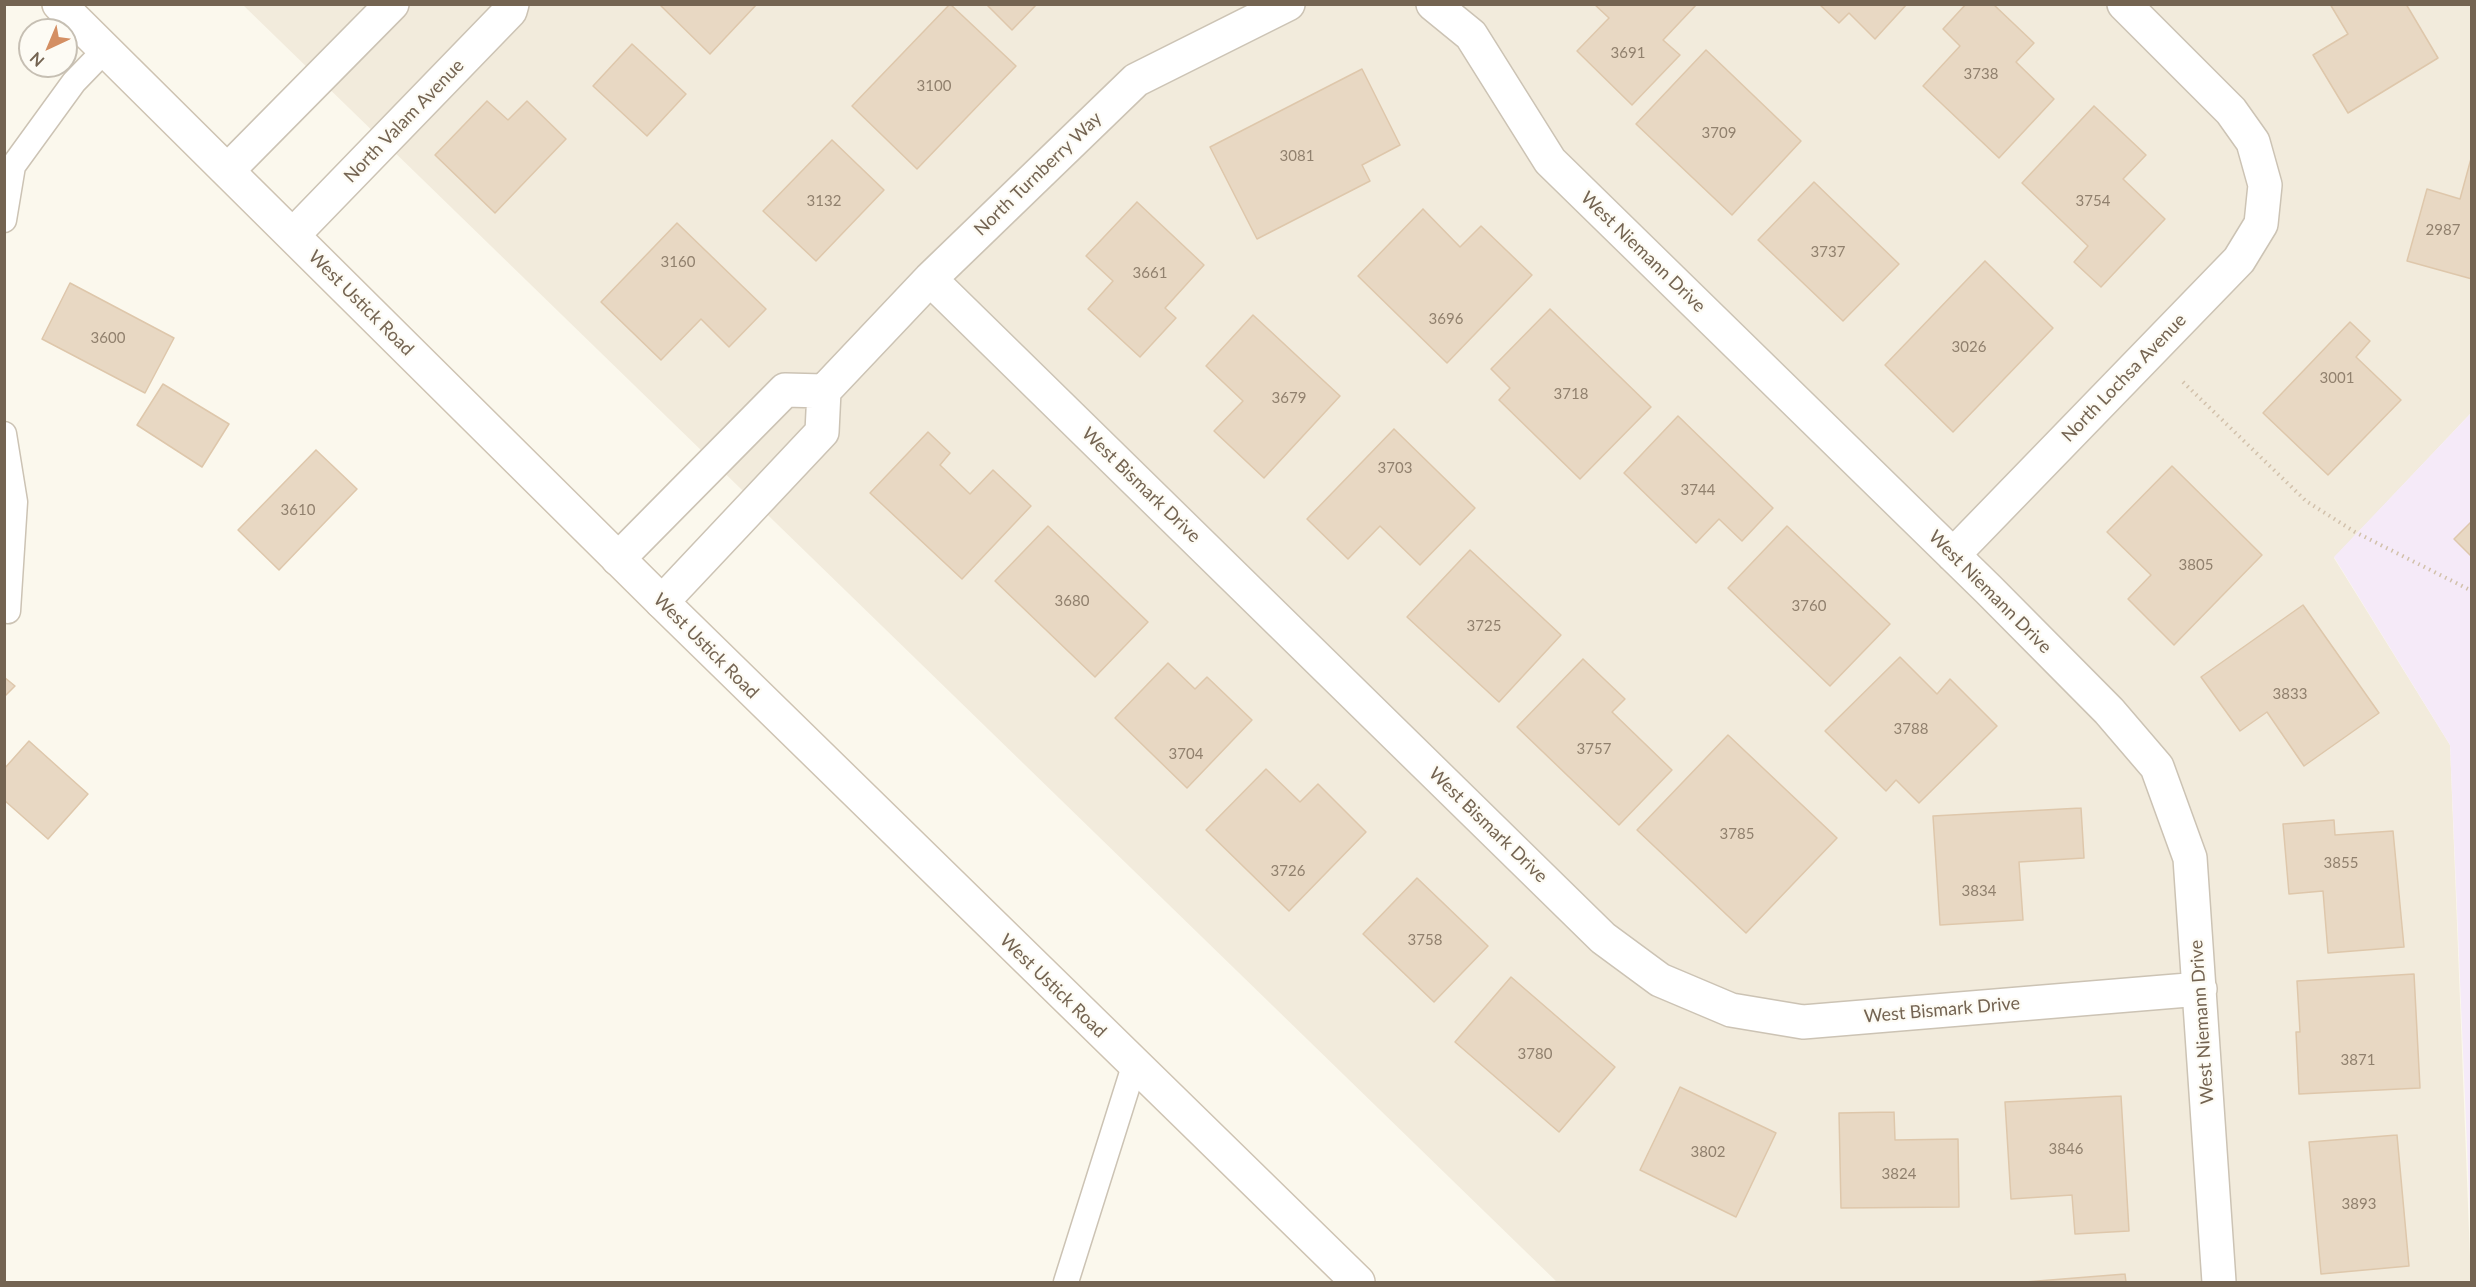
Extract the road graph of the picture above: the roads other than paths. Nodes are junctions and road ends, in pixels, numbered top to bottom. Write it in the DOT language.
graph roads {
  1 [pos="59,4"];
  2 [pos="392,4"];
  3 [pos="512,4"];
  4 [pos="1288,4"];
  5 [pos="1432,4"];
  6 [pos="2124,4"];
  7 [pos="105,50"];
  8 [pos="228,170"];
  9 [pos="4,220"];
  10 [pos="293,235"];
  11 [pos="930,279"];
  12 [pos="824,391"];
  13 [pos="4,434"];
  14 [pos="1953,555"];
  15 [pos="618,558"];
  16 [pos="662,602"];
  17 [pos="8,611"];
  18 [pos="2200,989"];
  19 [pos="1134,1066"];
  20 [pos="1066,1282"];
  21 [pos="1358,1282"];
  22 [pos="2219,1282"];
  1 -- 7 [label="street, West Ustick Road"];
  2 -- 8 [label="street"];
  3 -- 10 [label="street, North Valam Avenue"];
  4 -- 11 [label="street, North Turnberry Way"];
  5 -- 14 [label="street, West Niemann Drive"];
  6 -- 14 [label="street, North Lochsa Avenue"];
  7 -- 8 [label="street, West Ustick Road"];
  7 -- 9 [label="lane"];
  8 -- 10 [label="street, West Ustick Road"];
  10 -- 15 [label="street, West Ustick Road"];
  11 -- 12 [label="street, North Turnberry Way"];
  11 -- 18 [label="street, West Bismark Drive"];
  12 -- 15 [label="street"];
  12 -- 16 [label="street"];
  13 -- 17 [label="lane"];
  14 -- 18 [label="street, West Niemann Drive"];
  15 -- 16 [label="street, West Ustick Road"];
  16 -- 19 [label="street, West Ustick Road"];
  18 -- 22 [label="street, West Niemann Drive"];
  19 -- 20 [label="lane"];
  19 -- 21 [label="street, West Ustick Road"];
}
